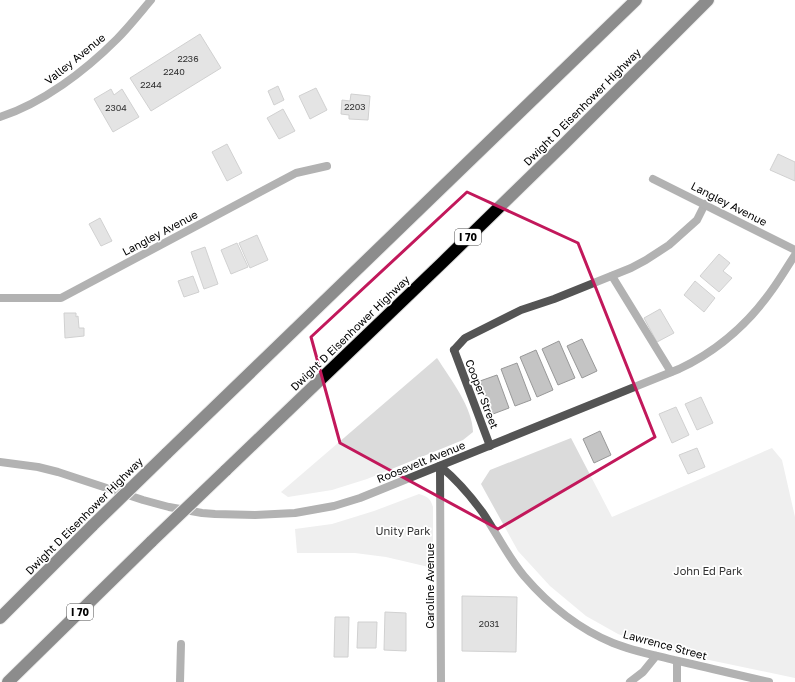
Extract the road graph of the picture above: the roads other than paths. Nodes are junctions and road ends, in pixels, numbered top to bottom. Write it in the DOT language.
graph roads {
  1 [pos="151,0"];
  2 [pos="636,0"];
  3 [pos="708,0"];
  4 [pos="0,117"];
  5 [pos="327,166"];
  6 [pos="654,179"];
  7 [pos="705,204"];
  8 [pos="795,250"];
  9 [pos="795,255"];
  10 [pos="612,276"];
  11 [pos="0,298"];
  12 [pos="671,372"];
  13 [pos="490,446"];
  14 [pos="0,462"];
  15 [pos="440,466"];
  16 [pos="0,618"];
  17 [pos="181,644"];
  18 [pos="656,656"];
  19 [pos="677,661"];
  20 [pos="8,682"];
  21 [pos="180,682"];
  22 [pos="441,682"];
  23 [pos="630,682"];
  24 [pos="677,682"];
  25 [pos="769,682"];
  1 -- 4 [label="street, Valley Avenue"];
  2 -- 16 [label="highway, Dwight D Eisenhower Highway, bridge"];
  3 -- 20 [label="highway, Dwight D Eisenhower Highway / I 70, bridge"];
  5 -- 11 [label="street, Langley Avenue"];
  6 -- 7 [label="street, Langley Avenue"];
  7 -- 8 [label="street, Langley Avenue"];
  7 -- 10 [label="street"];
  9 -- 12 [label="street, Roosevelt Avenue"];
  10 -- 12 [label="street"];
  10 -- 13 [label="street, Cooper Street"];
  12 -- 13 [label="street, Roosevelt Avenue"];
  13 -- 15 [label="street, Roosevelt Avenue"];
  14 -- 15 [label="street, Roosevelt Avenue"];
  15 -- 18 [label="street, Lawrence Street"];
  15 -- 22 [label="street, Caroline Avenue"];
  17 -- 21 [label="street"];
  18 -- 19 [label="street, Lawrence Street"];
  18 -- 23 [label="street"];
  19 -- 24 [label="street"];
  19 -- 25 [label="street, Lawrence Street"];
}
